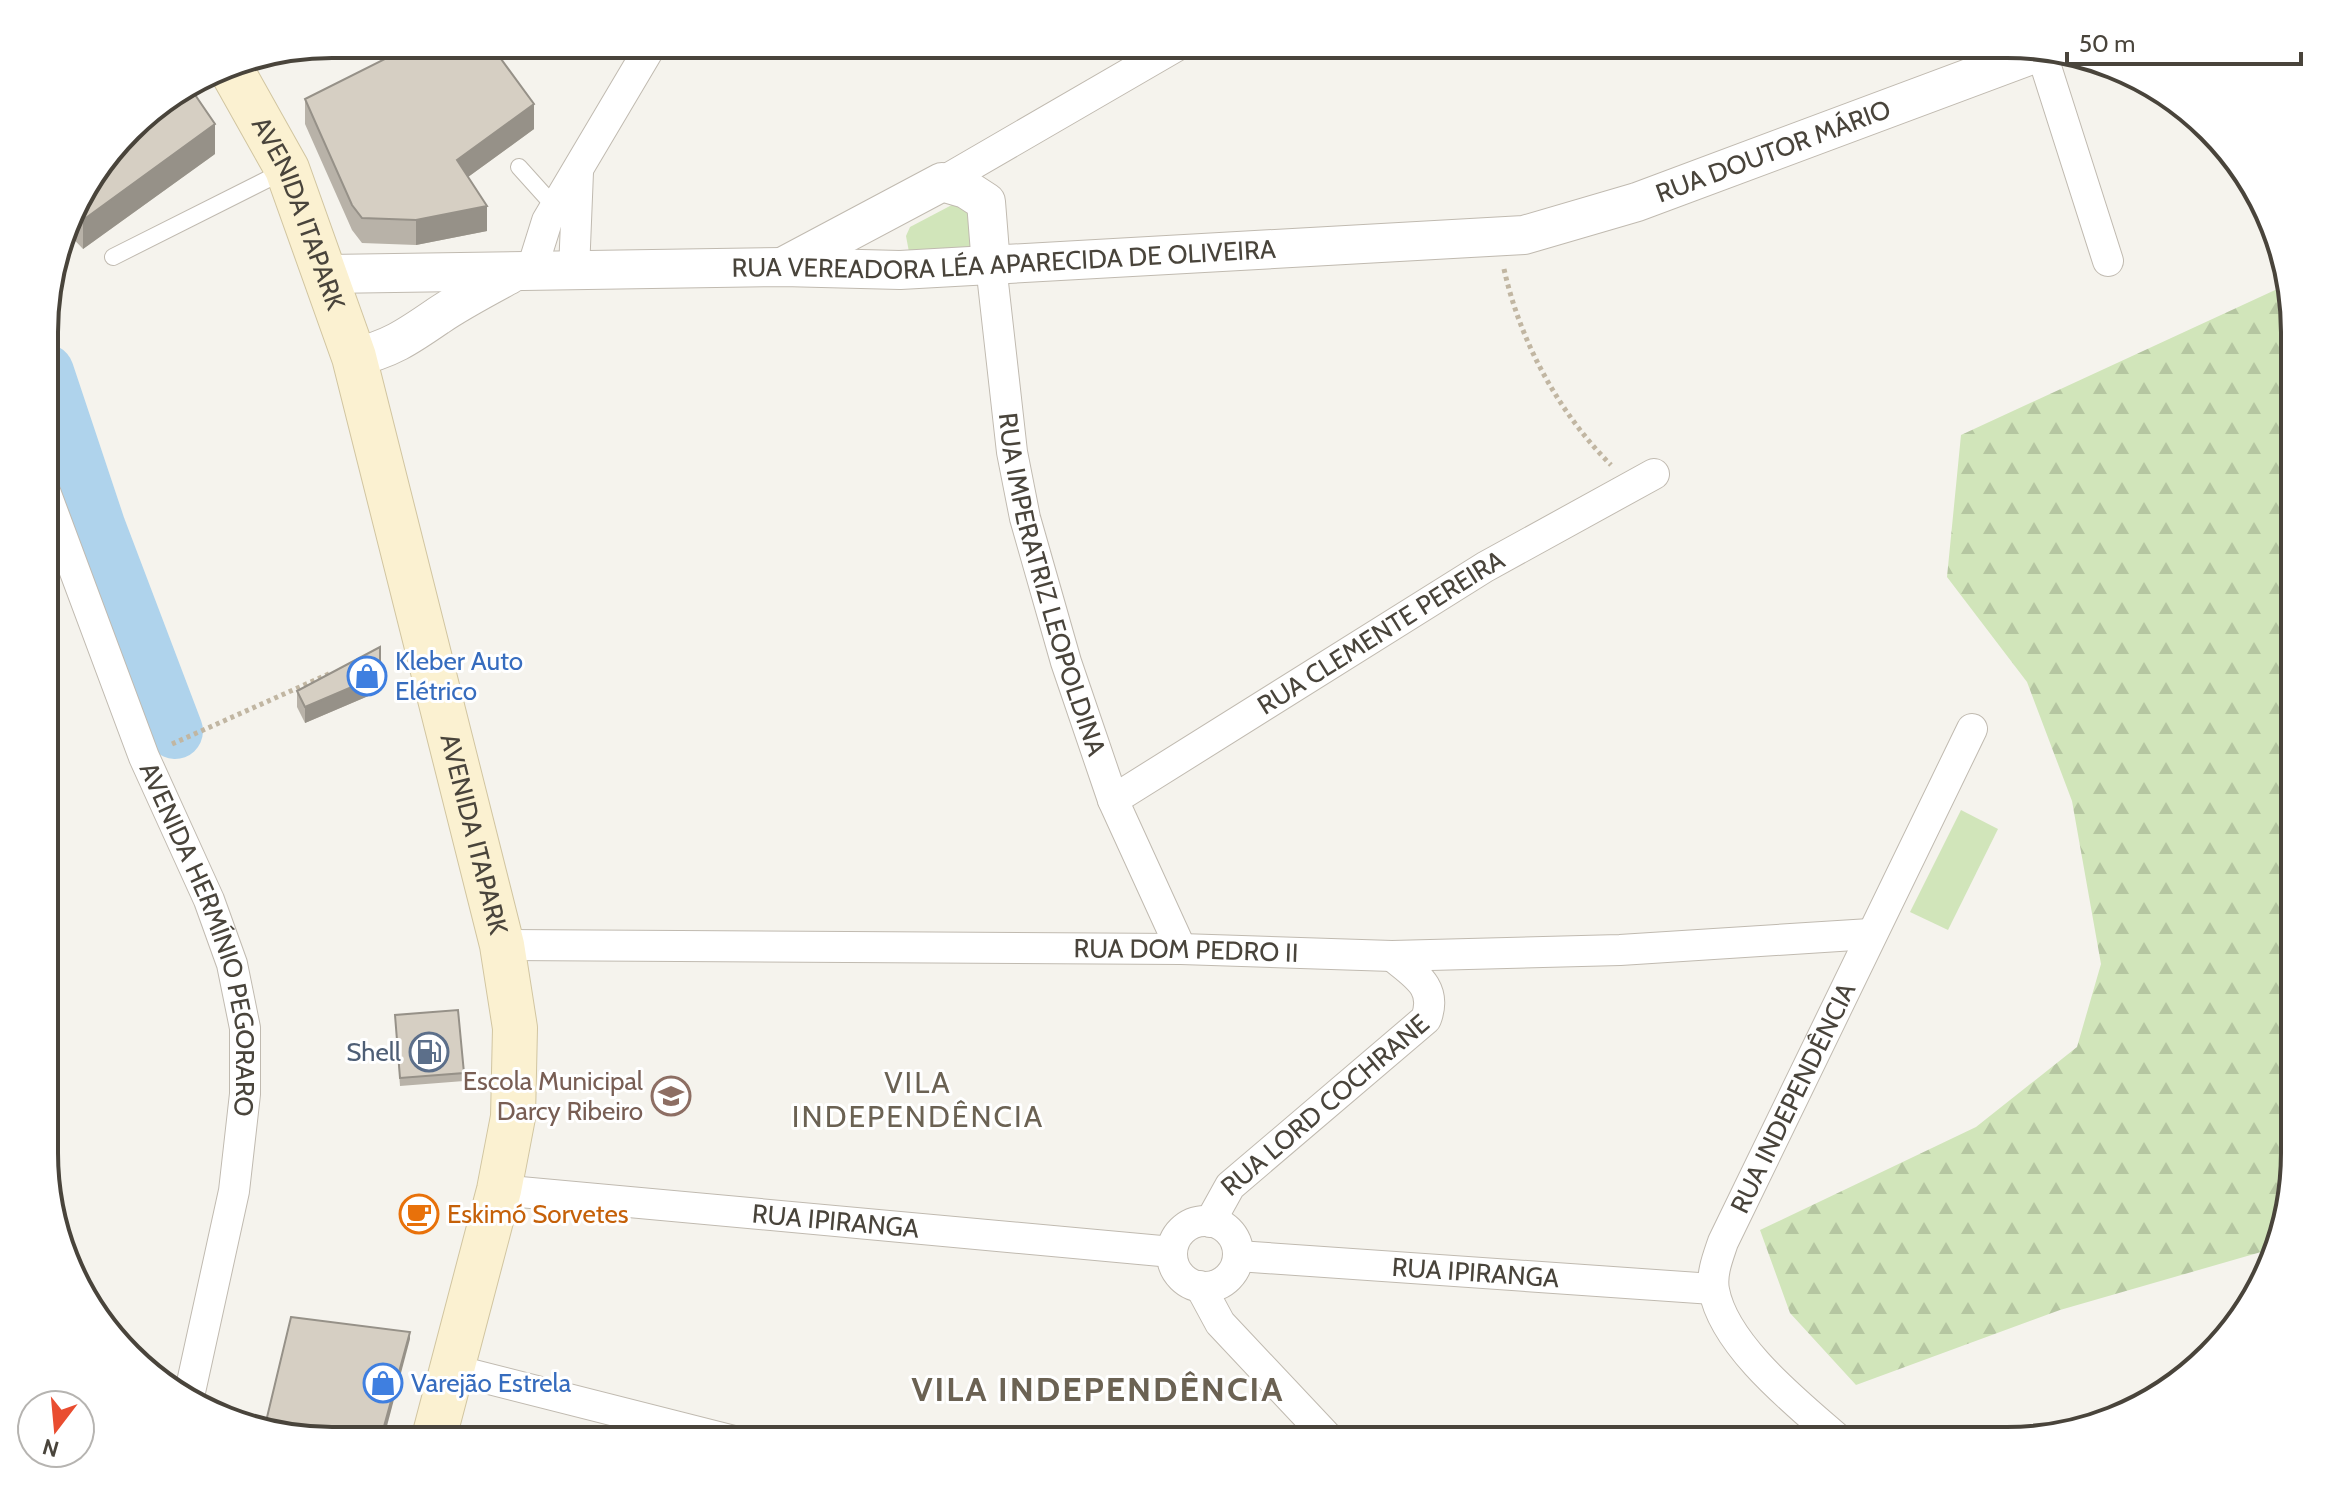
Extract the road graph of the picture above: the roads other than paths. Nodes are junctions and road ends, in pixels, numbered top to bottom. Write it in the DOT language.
graph roads {
  1 [pos="643,59"];
  2 [pos="1155,59"];
  3 [pos="2020,59"];
  4 [pos="2046,61"];
  5 [pos="240,74"];
  6 [pos="999,148"];
  7 [pos="519,167"];
  8 [pos="287,169"];
  9 [pos="578,170"];
  10 [pos="942,182"];
  11 [pos="986,202"];
  12 [pos="555,207"];
  13 [pos="884,214"];
  14 [pos="1497,237"];
  15 [pos="113,257"];
  16 [pos="2108,261"];
  17 [pos="991,265"];
  18 [pos="783,267"];
  19 [pos="900,270"];
  20 [pos="574,271"];
  21 [pos="522,272"];
  22 [pos="328,274"];
  23 [pos="354,357"];
  24 [pos="1643,479"];
  25 [pos="58,526"];
  26 [pos="1972,729"];
  27 [pos="1113,800"];
  28 [pos="1870,934"];
  29 [pos="502,945"];
  30 [pos="1181,949"];
  31 [pos="1392,956"];
  32 [pos="499,1190"];
  33 [pos="1210,1222"];
  34 [pos="1172,1252"];
  35 [pos="1238,1256"];
  36 [pos="1200,1286"];
  37 [pos="1713,1289"];
  38 [pos="450,1369"];
  39 [pos="191,1387"];
  40 [pos="1317,1426"];
  41 [pos="1823,1426"];
  42 [pos="436,1427"];
  43 [pos="678,1427"];
  1 -- 9 [label="street"];
  2 -- 6 [label="street"];
  3 -- 14 [label="street, RUA DOUTOR MÁRIO"];
  4 -- 16 [label="street"];
  5 -- 8 [label="main road, AVENIDA ITAPARK"];
  6 -- 10 [label="street"];
  6 -- 11 [label="street"];
  7 -- 12 [label="lane"];
  8 -- 15 [label="lane"];
  8 -- 22 [label="main road, AVENIDA ITAPARK"];
  9 -- 12 [label="street"];
  9 -- 20 [label="street"];
  10 -- 11 [label="street"];
  10 -- 13 [label="street"];
  11 -- 17 [label="street, RUA IMPERATRIZ LEOPOLDINA"];
  12 -- 21 [label="street"];
  13 -- 18 [label="street"];
  13 -- 19 [label="street"];
  14 -- 17 [label="street, RUA VEREADORA LÉA APARECIDA DE OLIVEIRA"];
  17 -- 19 [label="street, RUA VEREADORA LÉA APARECIDA DE OLIVEIRA"];
  17 -- 27 [label="street, RUA IMPERATRIZ LEOPOLDINA"];
  18 -- 19 [label="street, RUA VEREADORA LÉA APARECIDA DE OLIVEIRA"];
  18 -- 20 [label="street, RUA VEREADORA LÉA APARECIDA DE OLIVEIRA"];
  20 -- 21 [label="street, RUA VEREADORA LÉA APARECIDA DE OLIVEIRA"];
  21 -- 22 [label="street, RUA VEREADORA LÉA APARECIDA DE OLIVEIRA"];
  21 -- 23 [label="street"];
  22 -- 23 [label="main road, AVENIDA ITAPARK"];
  23 -- 29 [label="main road, AVENIDA ITAPARK"];
  24 -- 27 [label="street, RUA CLEMENTE PEREIRA"];
  25 -- 39 [label="street, AVENIDA HERMÍNIO PEGORARO"];
  26 -- 28 [label="street, RUA INDEPENDÊNCIA"];
  27 -- 30 [label="street, RUA IMPERATRIZ LEOPOLDINA"];
  28 -- 31 [label="street, RUA DOM PEDRO II"];
  28 -- 37 [label="street, RUA INDEPENDÊNCIA"];
  29 -- 30 [label="street, RUA DOM PEDRO II"];
  29 -- 32 [label="main road, AVENIDA ITAPARK"];
  30 -- 31 [label="street, RUA DOM PEDRO II"];
  31 -- 33 [label="street, RUA LORD COCHRANE"];
  32 -- 34 [label="street, RUA IPIRANGA"];
  32 -- 38 [label="main road, AVENIDA ITAPARK"];
  33 -- 34 [label="street"];
  33 -- 35 [label="street"];
  34 -- 36 [label="street"];
  35 -- 36 [label="street"];
  35 -- 37 [label="street, RUA IPIRANGA"];
  36 -- 40 [label="street"];
  37 -- 41 [label="street"];
  38 -- 42 [label="main road, AVENIDA ITAPARK"];
  38 -- 43 [label="street"];
}
